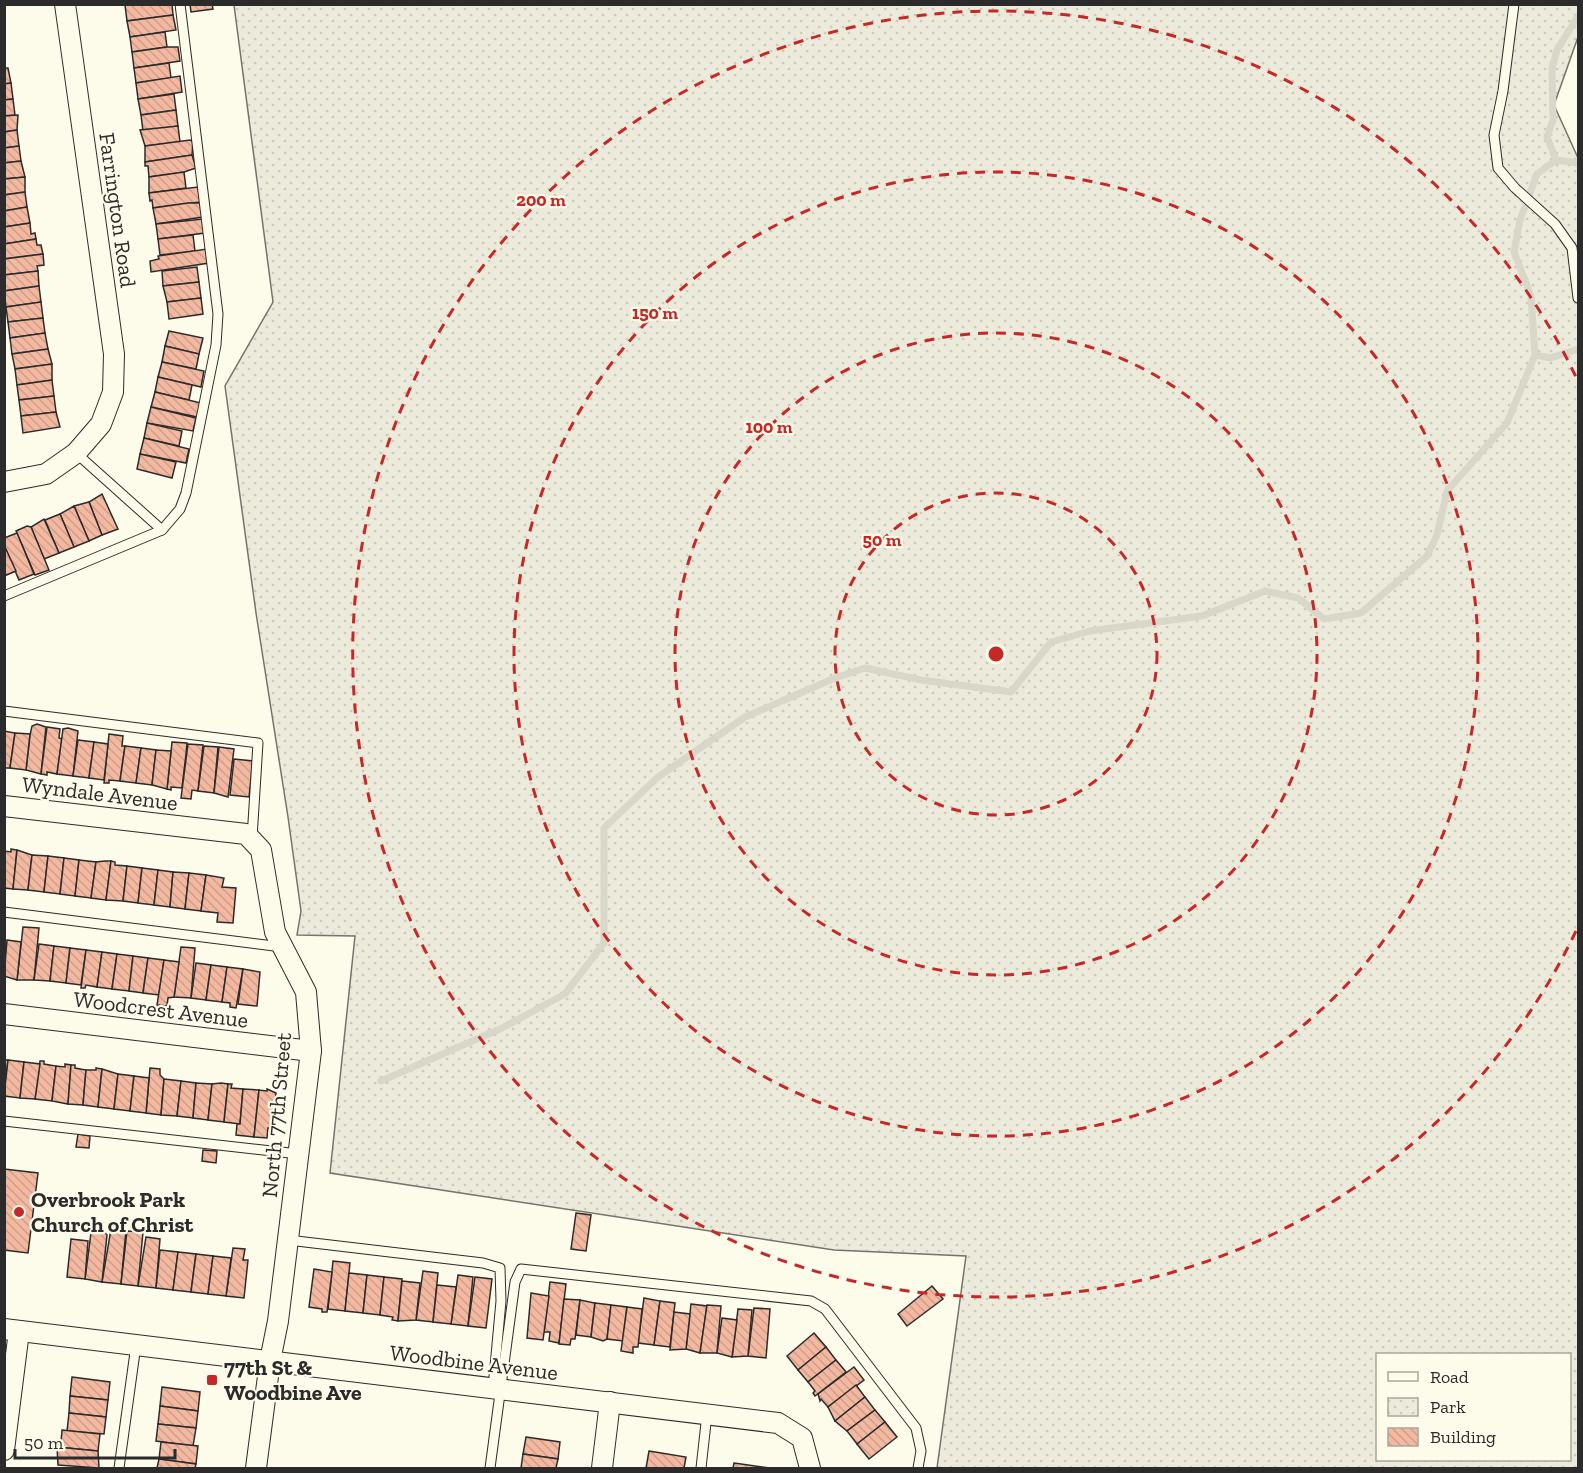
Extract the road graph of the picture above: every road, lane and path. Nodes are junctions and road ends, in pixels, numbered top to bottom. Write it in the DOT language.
graph roads {
  1 [pos="65,4"];
  2 [pos="180,4"];
  3 [pos="1514,4"];
  4 [pos="1578,298"];
  5 [pos="76,453"];
  6 [pos="6,479"];
  7 [pos="162,530"];
  8 [pos="4,596"];
  9 [pos="4,711"];
  10 [pos="4,806"];
  11 [pos="252,840"];
  12 [pos="4,912"];
  13 [pos="282,946"];
  14 [pos="4,1014"];
  15 [pos="311,1052"];
  16 [pos="4,1121"];
  17 [pos="299,1154"];
  18 [pos="288,1240"];
  19 [pos="12,1330"];
  20 [pos="136,1345"];
  21 [pos="270,1361"];
  22 [pos="496,1388"];
  23 [pos="610,1402"];
  24 [pos="707,1413"];
  25 [pos="4,1450"];
  26 [pos="809,1465"];
  27 [pos="119,1468"];
  28 [pos="256,1468"];
  29 [pos="490,1468"];
  30 [pos="602,1468"];
  31 [pos="701,1468"];
  32 [pos="918,1468"];
  1 -- 5 [label="street, Farrington Road"];
  2 -- 7 [label="lane"];
  3 -- 4 [label="lane"];
  5 -- 6 [label="street, Farrington Road"];
  5 -- 7 [label="lane"];
  7 -- 8 [label="lane"];
  9 -- 11 [label="lane"];
  10 -- 11 [label="street, Wyndale Avenue"];
  11 -- 13 [label="street, North 77th Street"];
  12 -- 13 [label="lane"];
  13 -- 15 [label="street, North 77th Street"];
  14 -- 15 [label="street, Woodcrest Avenue"];
  15 -- 17 [label="street, North 77th Street"];
  16 -- 17 [label="lane"];
  17 -- 18 [label="street, North 77th Street"];
  18 -- 21 [label="street, North 77th Street"];
  18 -- 22 [label="lane"];
  19 -- 20 [label="street, Woodbine Avenue"];
  19 -- 25 [label="street"];
  20 -- 21 [label="street, Woodbine Avenue"];
  20 -- 27 [label="lane"];
  21 -- 22 [label="street, Woodbine Avenue"];
  21 -- 28 [label="street, North 77th Street"];
  22 -- 23 [label="street, Woodbine Avenue"];
  22 -- 29 [label="lane"];
  22 -- 32 [label="lane"];
  23 -- 24 [label="street, Woodbine Avenue"];
  23 -- 30 [label="street"];
  24 -- 26 [label="street, Woodbine Avenue"];
  24 -- 31 [label="lane"];
}
